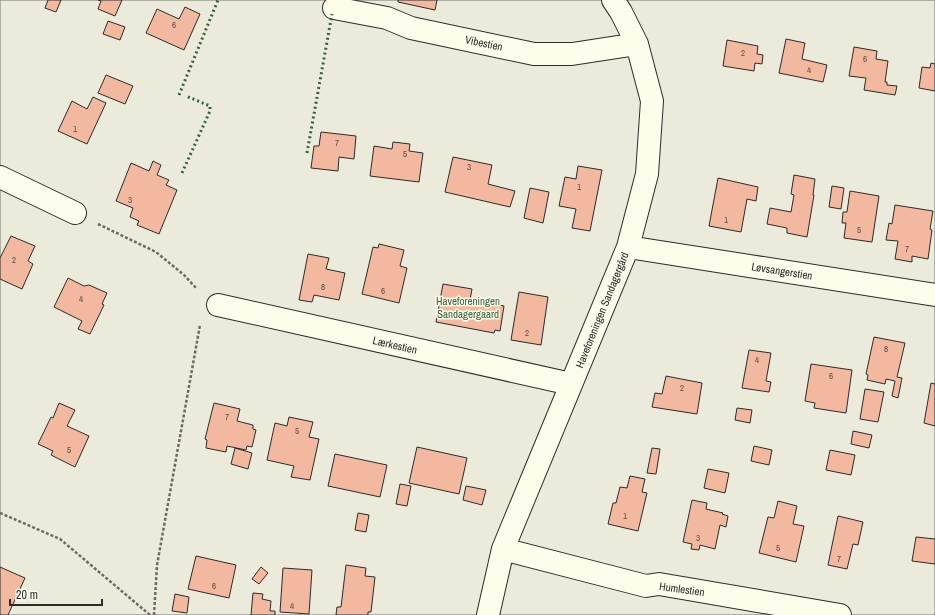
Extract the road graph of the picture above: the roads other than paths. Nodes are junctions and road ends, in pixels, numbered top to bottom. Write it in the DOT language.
graph roads {
  1 [pos="613,0"];
  2 [pos="334,8"];
  3 [pos="637,44"];
  4 [pos="0,176"];
  5 [pos="75,213"];
  6 [pos="628,246"];
  7 [pos="935,295"];
  8 [pos="212,302"];
  9 [pos="571,384"];
  10 [pos="503,549"];
  11 [pos="488,615"];
  12 [pos="840,615"];
  1 -- 3 [label="street, Haveforeningen Sandagergård"];
  2 -- 3 [label="street, Vibestien"];
  3 -- 6 [label="street, Haveforeningen Sandagergård"];
  4 -- 5 [label="street"];
  6 -- 7 [label="street, Løvsangerstien"];
  6 -- 9 [label="street, Haveforeningen Sandagergård"];
  8 -- 9 [label="street, Lærkestien"];
  9 -- 10 [label="street, Haveforeningen Sandagergård"];
  10 -- 11 [label="street, Haveforeningen Sandagergård"];
  10 -- 12 [label="street, Humlestien"];
}
